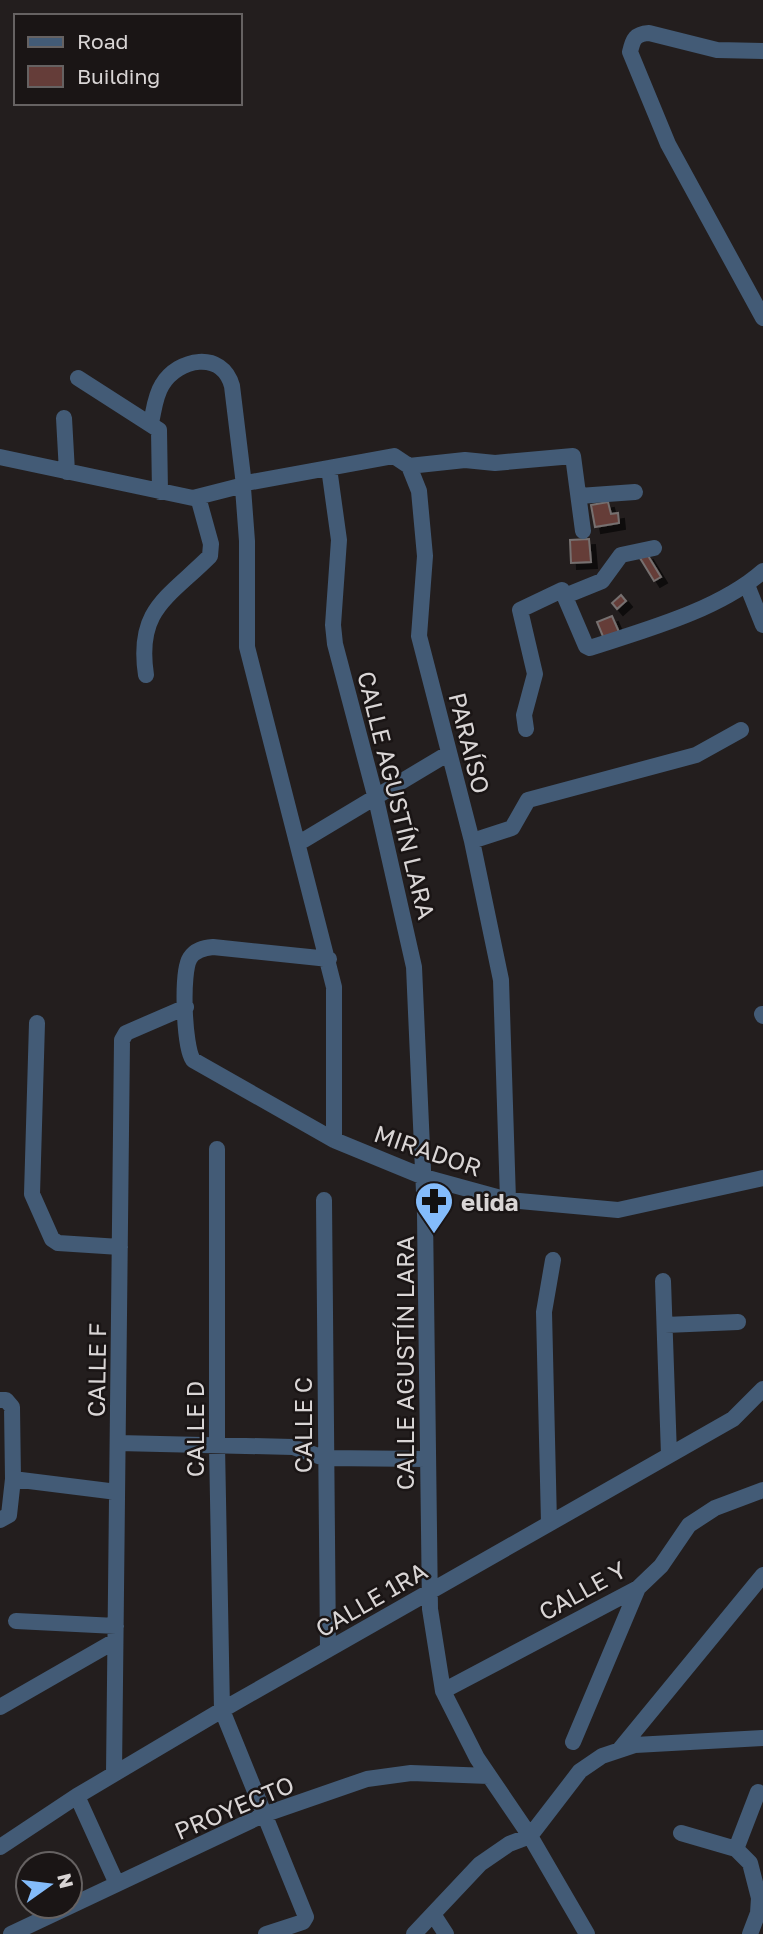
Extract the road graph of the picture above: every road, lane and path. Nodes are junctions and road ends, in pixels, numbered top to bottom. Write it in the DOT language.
graph roads {
  1 [pos="763,51"];
  2 [pos="763,318"];
  3 [pos="78,378"];
  4 [pos="64,418"];
  5 [pos="151,423"];
  6 [pos="0,457"];
  7 [pos="409,466"];
  8 [pos="329,468"];
  9 [pos="67,472"];
  10 [pos="245,484"];
  11 [pos="160,492"];
  12 [pos="635,492"];
  13 [pos="579,496"];
  14 [pos="198,498"];
  15 [pos="583,531"];
  16 [pos="654,548"];
  17 [pos="763,571"];
  18 [pos="747,585"];
  19 [pos="565,596"];
  20 [pos="763,625"];
  21 [pos="146,675"];
  22 [pos="526,729"];
  23 [pos="741,730"];
  24 [pos="449,753"];
  25 [pos="376,799"];
  26 [pos="472,841"];
  27 [pos="299,843"];
  28 [pos="329,959"];
  29 [pos="186,1007"];
  30 [pos="37,1023"];
  31 [pos="334,1140"];
  32 [pos="217,1149"];
  33 [pos="424,1177"];
  34 [pos="763,1178"];
  35 [pos="324,1200"];
  36 [pos="509,1200"];
  37 [pos="120,1247"];
  38 [pos="553,1260"];
  39 [pos="663,1281"];
  40 [pos="738,1322"];
  41 [pos="665,1325"];
  42 [pos="762,1394"];
  43 [pos="0,1400"];
  44 [pos="117,1443"];
  45 [pos="217,1447"];
  46 [pos="669,1455"];
  47 [pos="324,1458"];
  48 [pos="427,1459"];
  49 [pos="13,1479"];
  50 [pos="763,1490"];
  51 [pos="117,1492"];
  52 [pos="0,1520"];
  53 [pos="549,1523"];
  54 [pos="763,1575"];
  55 [pos="638,1588"];
  56 [pos="430,1591"];
  57 [pos="16,1621"];
  58 [pos="115,1634"];
  59 [pos="328,1650"];
  60 [pos="443,1691"];
  61 [pos="0,1707"];
  62 [pos="222,1710"];
  63 [pos="763,1738"];
  64 [pos="573,1742"];
  65 [pos="619,1751"];
  66 [pos="114,1774"];
  67 [pos="489,1776"];
  68 [pos="758,1792"];
  69 [pos="78,1796"];
  70 [pos="263,1815"];
  71 [pos="681,1833"];
  72 [pos="530,1836"];
  73 [pos="0,1847"];
  74 [pos="736,1849"];
  75 [pos="117,1884"];
  76 [pos="761,1905"];
  77 [pos="433,1914"];
  78 [pos="0,1929"];
  79 [pos="1,1934"];
  80 [pos="11,1934"];
  81 [pos="266,1934"];
  82 [pos="414,1934"];
  83 [pos="446,1934"];
  84 [pos="587,1934"];
  85 [pos="750,1934"];
  1 -- 2 [label="street"];
  3 -- 5 [label="street"];
  4 -- 9 [label="street"];
  5 -- 10 [label="street"];
  5 -- 11 [label="street"];
  6 -- 9 [label="street"];
  7 -- 8 [label="street"];
  7 -- 13 [label="street"];
  7 -- 24 [label="street, PARAÍSO"];
  8 -- 10 [label="street"];
  8 -- 25 [label="street, CALLE AGUSTÍN LARA"];
  9 -- 11 [label="street"];
  10 -- 14 [label="street"];
  10 -- 27 [label="street"];
  11 -- 14 [label="street"];
  12 -- 13 [label="street"];
  13 -- 15 [label="street"];
  14 -- 21 [label="street"];
  16 -- 19 [label="street"];
  17 -- 18 [label="street"];
  18 -- 19 [label="street"];
  18 -- 20 [label="street"];
  19 -- 22 [label="street"];
  23 -- 26 [label="street"];
  24 -- 25 [label="street"];
  24 -- 26 [label="street, PARAÍSO"];
  25 -- 27 [label="street"];
  25 -- 33 [label="street, CALLE AGUSTÍN LARA"];
  26 -- 36 [label="street, PARAÍSO"];
  27 -- 28 [label="street"];
  28 -- 29 [label="street, MIRADOR"];
  28 -- 31 [label="street"];
  29 -- 31 [label="street, MIRADOR"];
  29 -- 37 [label="street, CALLE F"];
  30 -- 37 [label="street"];
  31 -- 33 [label="street, MIRADOR"];
  32 -- 45 [label="street, CALLE D"];
  33 -- 36 [label="street, MIRADOR"];
  33 -- 48 [label="street, CALLE AGUSTÍN LARA"];
  34 -- 36 [label="street, MIRADOR"];
  35 -- 47 [label="street, CALLE C"];
  37 -- 44 [label="street, CALLE F"];
  38 -- 53 [label="street"];
  39 -- 41 [label="street"];
  40 -- 41 [label="street"];
  41 -- 46 [label="street"];
  42 -- 46 [label="street, CALLE 1RA"];
  43 -- 49 [label="street"];
  44 -- 45 [label="street"];
  44 -- 51 [label="street, CALLE F"];
  45 -- 47 [label="street"];
  45 -- 62 [label="street, CALLE D"];
  46 -- 53 [label="street, CALLE 1RA"];
  47 -- 48 [label="street"];
  47 -- 59 [label="street, CALLE C"];
  48 -- 56 [label="street, CALLE AGUSTÍN LARA"];
  49 -- 51 [label="street"];
  49 -- 52 [label="street"];
  50 -- 55 [label="street, CALLE Y"];
  51 -- 58 [label="street, CALLE F"];
  53 -- 56 [label="street, CALLE 1RA"];
  54 -- 65 [label="street"];
  55 -- 60 [label="street, CALLE Y"];
  55 -- 64 [label="street"];
  56 -- 59 [label="street, CALLE 1RA"];
  56 -- 60 [label="street, CALLE AGUSTÍN LARA"];
  57 -- 58 [label="street"];
  58 -- 61 [label="street"];
  58 -- 66 [label="street, CALLE F"];
  59 -- 62 [label="street, CALLE 1RA"];
  60 -- 67 [label="street, CALLE AGUSTÍN LARA"];
  62 -- 66 [label="street, CALLE 1RA"];
  62 -- 70 [label="street"];
  63 -- 65 [label="street"];
  65 -- 72 [label="street"];
  66 -- 69 [label="street, CALLE 1RA"];
  67 -- 70 [label="street, PROYECTO"];
  67 -- 72 [label="street, CALLE AGUSTÍN LARA"];
  68 -- 74 [label="street"];
  69 -- 73 [label="street, CALLE 1RA"];
  69 -- 75 [label="street"];
  70 -- 75 [label="street, PROYECTO"];
  70 -- 81 [label="street"];
  71 -- 74 [label="street"];
  72 -- 77 [label="street"];
  72 -- 84 [label="street, CALLE AGUSTÍN LARA"];
  74 -- 76 [label="street"];
  75 -- 80 [label="street, PROYECTO"];
  76 -- 85 [label="street"];
  77 -- 82 [label="street"];
  77 -- 83 [label="street"];
  78 -- 79 [label="street"];
}
